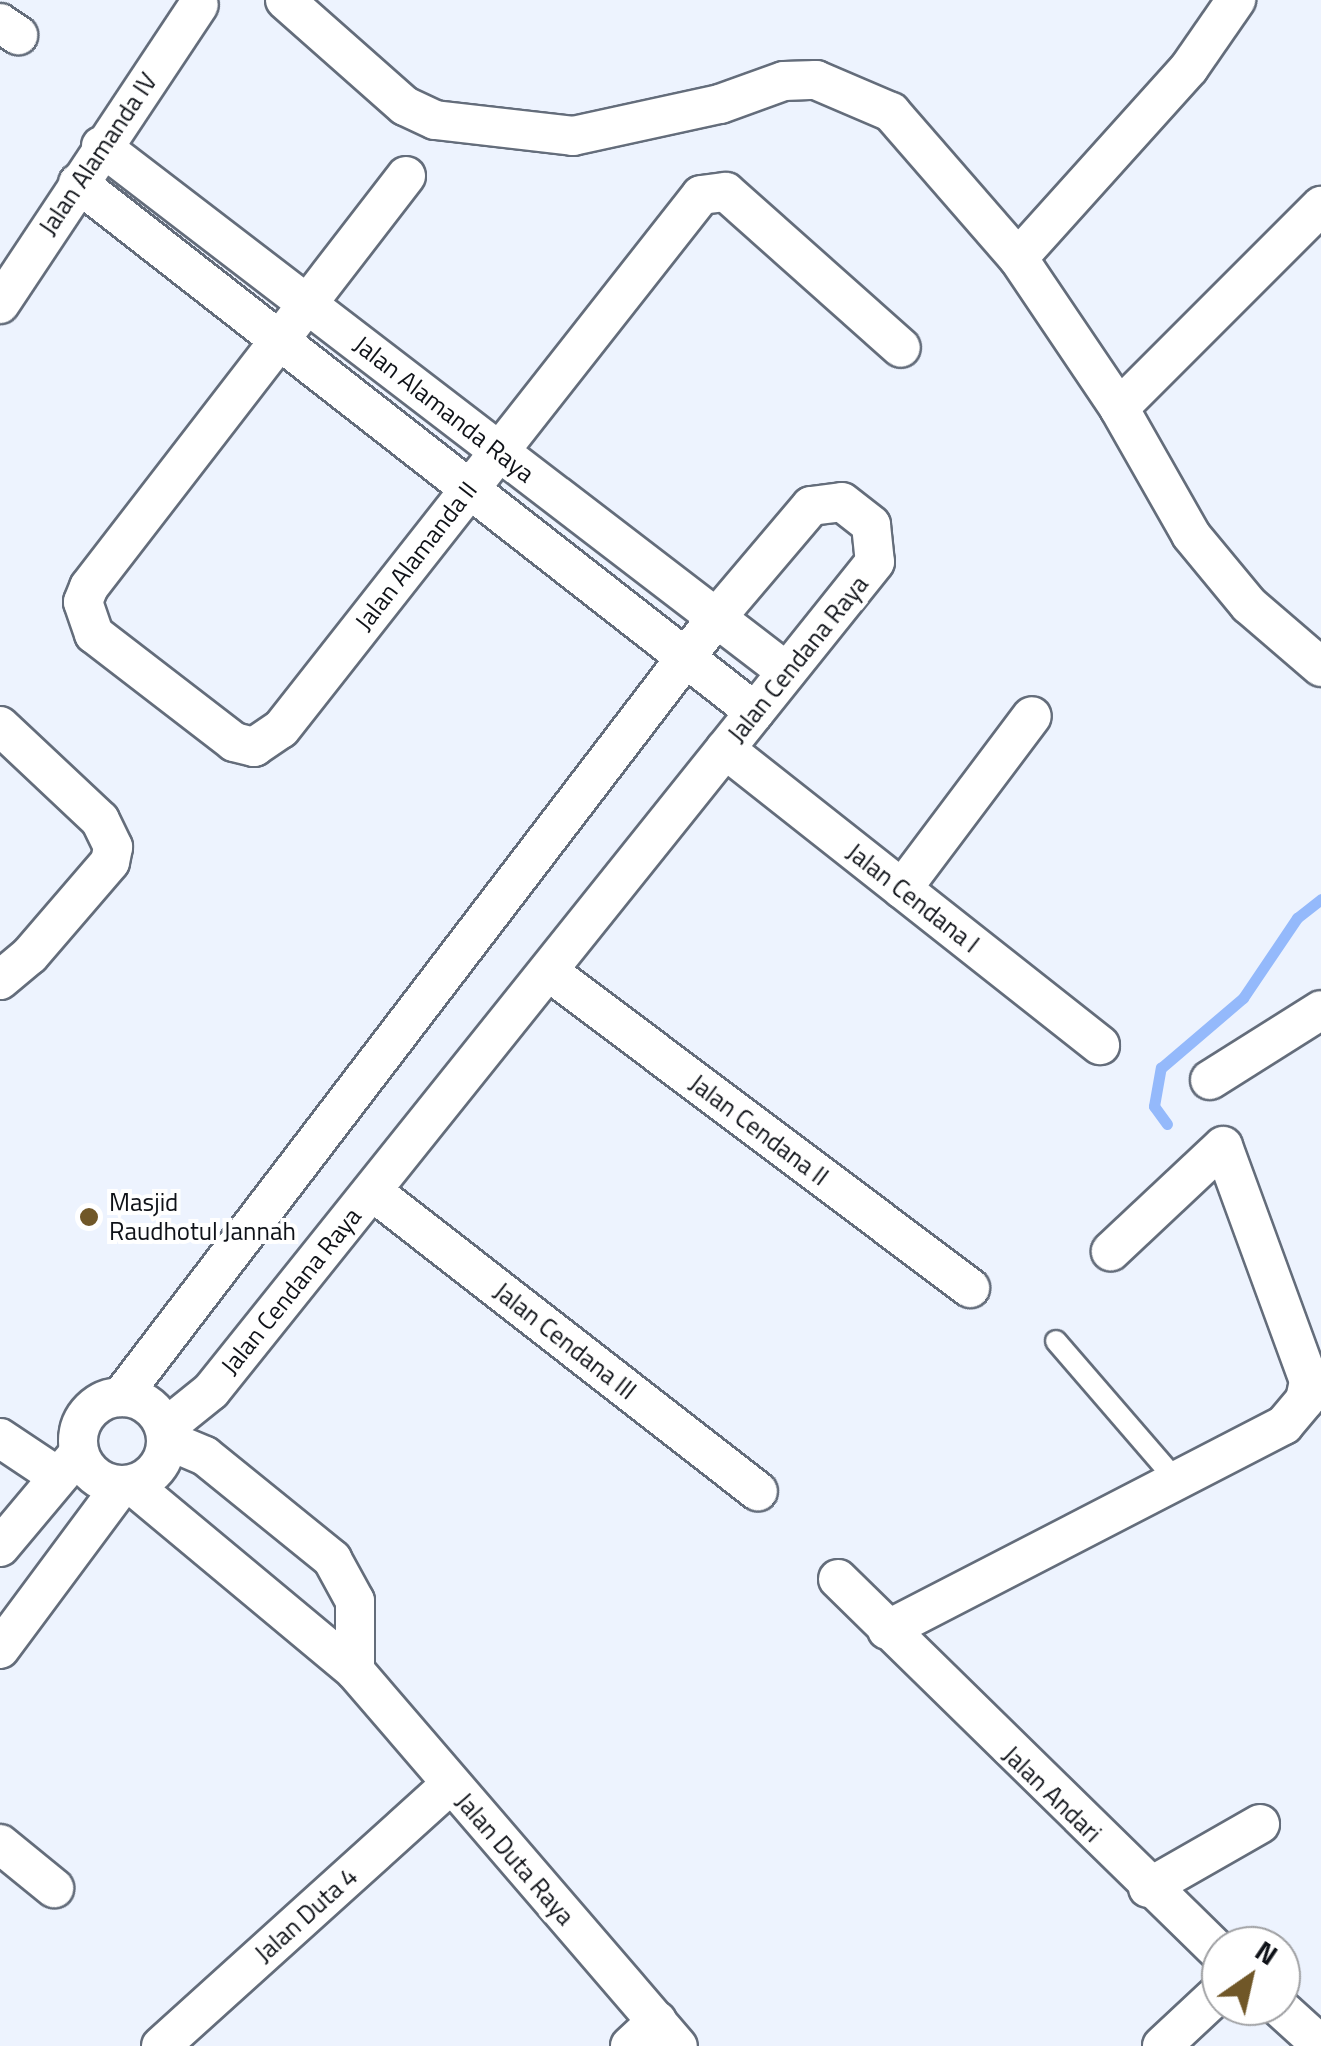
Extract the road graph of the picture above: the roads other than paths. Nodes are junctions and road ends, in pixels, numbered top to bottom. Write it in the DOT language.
graph roads {
  1 [pos="285,0"];
  2 [pos="1236,0"];
  3 [pos="199,5"];
  4 [pos="101,146"];
  5 [pos="406,176"];
  6 [pos="78,183"];
  7 [pos="1321,206"];
  8 [pos="1018,258"];
  9 [pos="306,302"];
  10 [pos="0,304"];
  11 [pos="278,340"];
  12 [pos="901,348"];
  13 [pos="1119,408"];
  14 [pos="498,451"];
  15 [pos="469,488"];
  16 [pos="716,618"];
  17 [pos="684,657"];
  18 [pos="1321,667"];
  19 [pos="788,672"];
  20 [pos="755,712"];
  21 [pos="1032,716"];
  22 [pos="0,726"];
  23 [pos="725,750"];
  24 [pos="902,890"];
  25 [pos="548,971"];
  26 [pos="0,980"];
  27 [pos="1321,1010"];
  28 [pos="1100,1044"];
  29 [pos="1210,1080"];
  30 [pos="372,1191"];
  31 [pos="1111,1250"];
  32 [pos="970,1288"];
  33 [pos="1056,1342"];
  34 [pos="121,1397"];
  35 [pos="166,1434"];
  36 [pos="0,1438"];
  37 [pos="68,1465"];
  38 [pos="1176,1480"];
  39 [pos="126,1485"];
  40 [pos="758,1490"];
  41 [pos="0,1547"];
  42 [pos="838,1578"];
  43 [pos="887,1630"];
  44 [pos="0,1648"];
  45 [pos="355,1671"];
  46 [pos="443,1776"];
  47 [pos="1260,1824"];
  48 [pos="0,1844"];
  49 [pos="54,1888"];
  50 [pos="1148,1888"];
  51 [pos="1201,1936"];
  52 [pos="1201,2010"];
  53 [pos="1301,2026"];
  54 [pos="655,2038"];
  55 [pos="1321,2044"];
  56 [pos="161,2046"];
  57 [pos="1162,2046"];
  1 -- 8 [label="street"];
  2 -- 8 [label="street"];
  3 -- 4 [label="street, Jalan Alamanda IV"];
  4 -- 6 [label="street, Jalan Alamanda IV"];
  4 -- 9 [label="street, Jalan Alamanda Raya"];
  5 -- 9 [label="street"];
  6 -- 10 [label="street, Jalan Alamanda IV"];
  6 -- 11 [label="street, Jalan Alamanda Raya"];
  7 -- 13 [label="street"];
  8 -- 13 [label="street"];
  9 -- 11 [label="street"];
  9 -- 14 [label="street, Jalan Alamanda Raya"];
  11 -- 15 [label="street, Jalan Alamanda Raya"];
  11 -- 15 [label="street, Jalan Alamanda II"];
  12 -- 14 [label="street, Jalan Alamanda II"];
  13 -- 18 [label="street"];
  14 -- 15 [label="street, Jalan Alamanda II"];
  14 -- 16 [label="street, Jalan Alamanda Raya"];
  15 -- 17 [label="street, Jalan Alamanda Raya"];
  16 -- 17 [label="street, Jalan Cendana Raya"];
  16 -- 19 [label="street, Jalan Alamanda Raya"];
  16 -- 19 [label="street, Jalan Cendana Raya"];
  17 -- 20 [label="street, Jalan Alamanda Raya"];
  17 -- 34 [label="street, Jalan Cendana Raya"];
  19 -- 20 [label="street, Jalan Cendana Raya"];
  20 -- 23 [label="street, Jalan Cendana Raya"];
  21 -- 24 [label="street"];
  22 -- 26 [label="street"];
  23 -- 24 [label="street, Jalan Cendana I"];
  23 -- 25 [label="street, Jalan Cendana Raya"];
  24 -- 28 [label="street, Jalan Cendana I"];
  25 -- 30 [label="street, Jalan Cendana Raya"];
  25 -- 32 [label="street, Jalan Cendana II"];
  27 -- 29 [label="street"];
  30 -- 35 [label="street, Jalan Cendana Raya"];
  30 -- 40 [label="street, Jalan Cendana III"];
  31 -- 38 [label="street"];
  33 -- 38 [label="lane"];
  34 -- 35 [label="street"];
  34 -- 37 [label="street"];
  35 -- 39 [label="street"];
  35 -- 45 [label="street"];
  36 -- 37 [label="street"];
  37 -- 39 [label="street"];
  37 -- 41 [label="street"];
  38 -- 43 [label="street"];
  39 -- 44 [label="street"];
  39 -- 45 [label="street, Jalan Duta Raya"];
  42 -- 43 [label="street, Jalan Andari"];
  43 -- 50 [label="street, Jalan Andari"];
  45 -- 46 [label="street, Jalan Duta Raya"];
  46 -- 54 [label="street, Jalan Duta Raya"];
  46 -- 56 [label="street, Jalan Duta 4"];
  47 -- 50 [label="street"];
  48 -- 49 [label="street"];
  50 -- 51 [label="street, Jalan Andari"];
  52 -- 57 [label="street"];
  53 -- 55 [label="street"];
}
